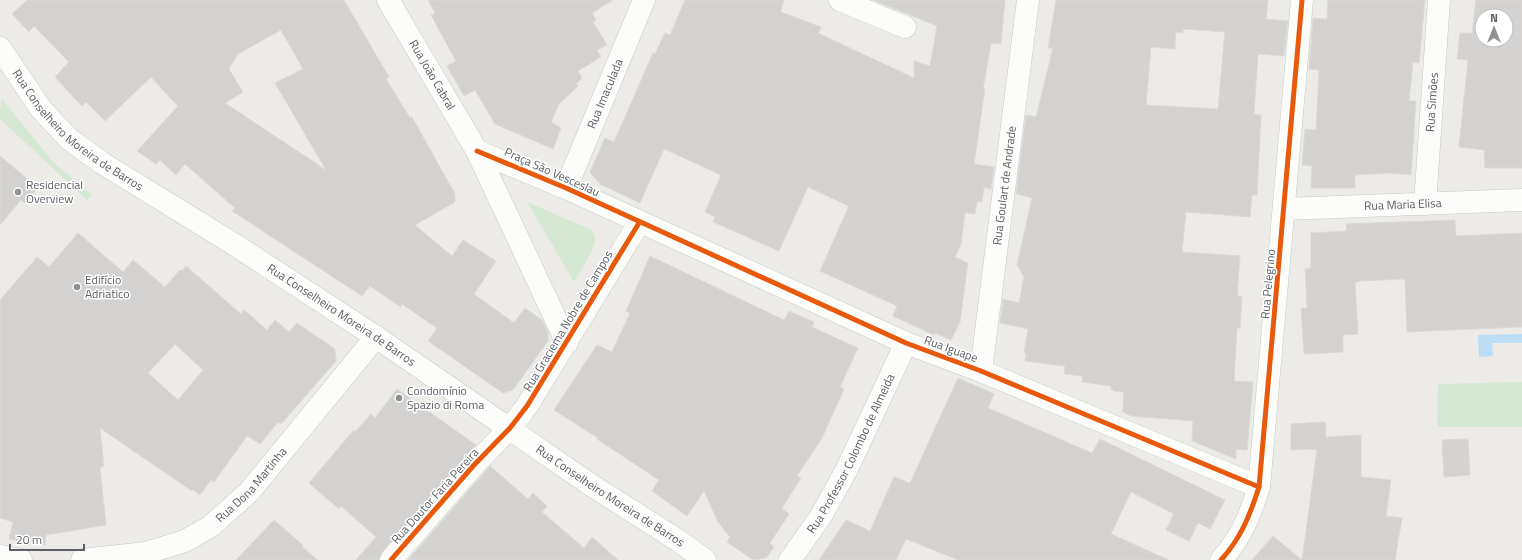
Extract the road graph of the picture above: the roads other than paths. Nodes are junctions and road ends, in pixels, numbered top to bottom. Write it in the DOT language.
graph roads {
  1 [pos="388,0"];
  2 [pos="644,0"];
  3 [pos="840,0"];
  4 [pos="1028,0"];
  5 [pos="1302,0"];
  6 [pos="1439,0"];
  7 [pos="905,27"];
  8 [pos="0,48"];
  9 [pos="477,151"];
  10 [pos="566,188"];
  11 [pos="1522,200"];
  12 [pos="1424,204"];
  13 [pos="1285,209"];
  14 [pos="640,223"];
  15 [pos="376,337"];
  16 [pos="567,343"];
  17 [pos="906,343"];
  18 [pos="981,371"];
  19 [pos="510,428"];
  20 [pos="1258,487"];
  21 [pos="0,556"];
  22 [pos="21,560"];
  23 [pos="82,560"];
  24 [pos="391,560"];
  25 [pos="705,560"];
  26 [pos="790,560"];
  27 [pos="1221,560"];
  1 -- 9 [label="street, Rua João Cabral"];
  2 -- 10 [label="street, Rua Imaculada"];
  3 -- 7 [label="street"];
  4 -- 18 [label="street, Rua Goulart de Andrade"];
  5 -- 13 [label="street, Rua Pelegrino"];
  6 -- 12 [label="street, Rua Simões"];
  8 -- 15 [label="street, Rua Conselheiro Moreira de Barros"];
  9 -- 10 [label="street, Praça São Vesceslau"];
  9 -- 16 [label="street"];
  10 -- 14 [label="street, Praça São Vesceslau"];
  11 -- 12 [label="street, Rua Maria Elisa"];
  12 -- 13 [label="street, Rua Maria Elisa"];
  13 -- 20 [label="street, Rua Pelegrino"];
  14 -- 16 [label="street, Rua Graciema Nobre de Campos"];
  14 -- 17 [label="street, Rua Iguape"];
  15 -- 19 [label="street, Rua Conselheiro Moreira de Barros"];
  15 -- 23 [label="street, Rua Dona Martinha"];
  16 -- 19 [label="street, Rua Graciema Nobre de Campos"];
  17 -- 18 [label="street, Rua Iguape"];
  17 -- 26 [label="street, Rua Professor Colombo de Almeida"];
  18 -- 20 [label="street, Rua Iguape"];
  19 -- 24 [label="street, Rua Doutor Faria Pereira"];
  19 -- 25 [label="street, Rua Conselheiro Moreira de Barros"];
  20 -- 27 [label="street, Rua Pelegrino"];
  21 -- 22 [label="street"];
}
